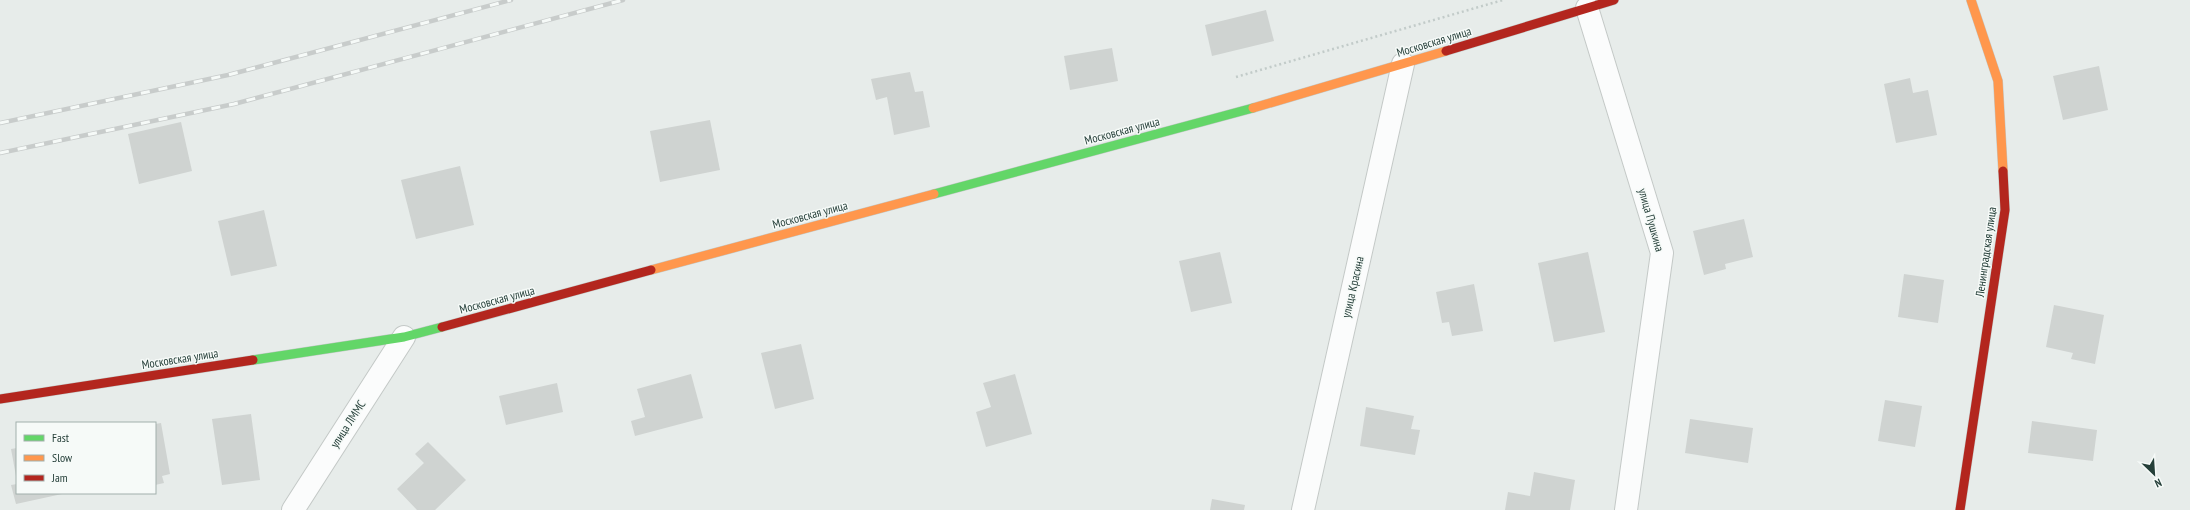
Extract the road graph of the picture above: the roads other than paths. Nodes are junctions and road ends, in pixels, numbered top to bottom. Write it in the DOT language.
graph roads {
  1 [pos="1614,0"];
  2 [pos="1971,0"];
  3 [pos="1588,8"];
  4 [pos="1403,64"];
  5 [pos="404,337"];
  6 [pos="0,399"];
  7 [pos="293,510"];
  8 [pos="1303,510"];
  9 [pos="1626,510"];
  10 [pos="1960,510"];
  1 -- 3 [label="street, Московская улица"];
  2 -- 10 [label="street, Ленинградская улица"];
  3 -- 4 [label="street, Московская улица"];
  3 -- 9 [label="street, улица Пушкина"];
  4 -- 5 [label="street, Московская улица"];
  4 -- 8 [label="street, улица Красина"];
  5 -- 6 [label="street, Московская улица"];
  5 -- 7 [label="street, улица ЛММС"];
}
